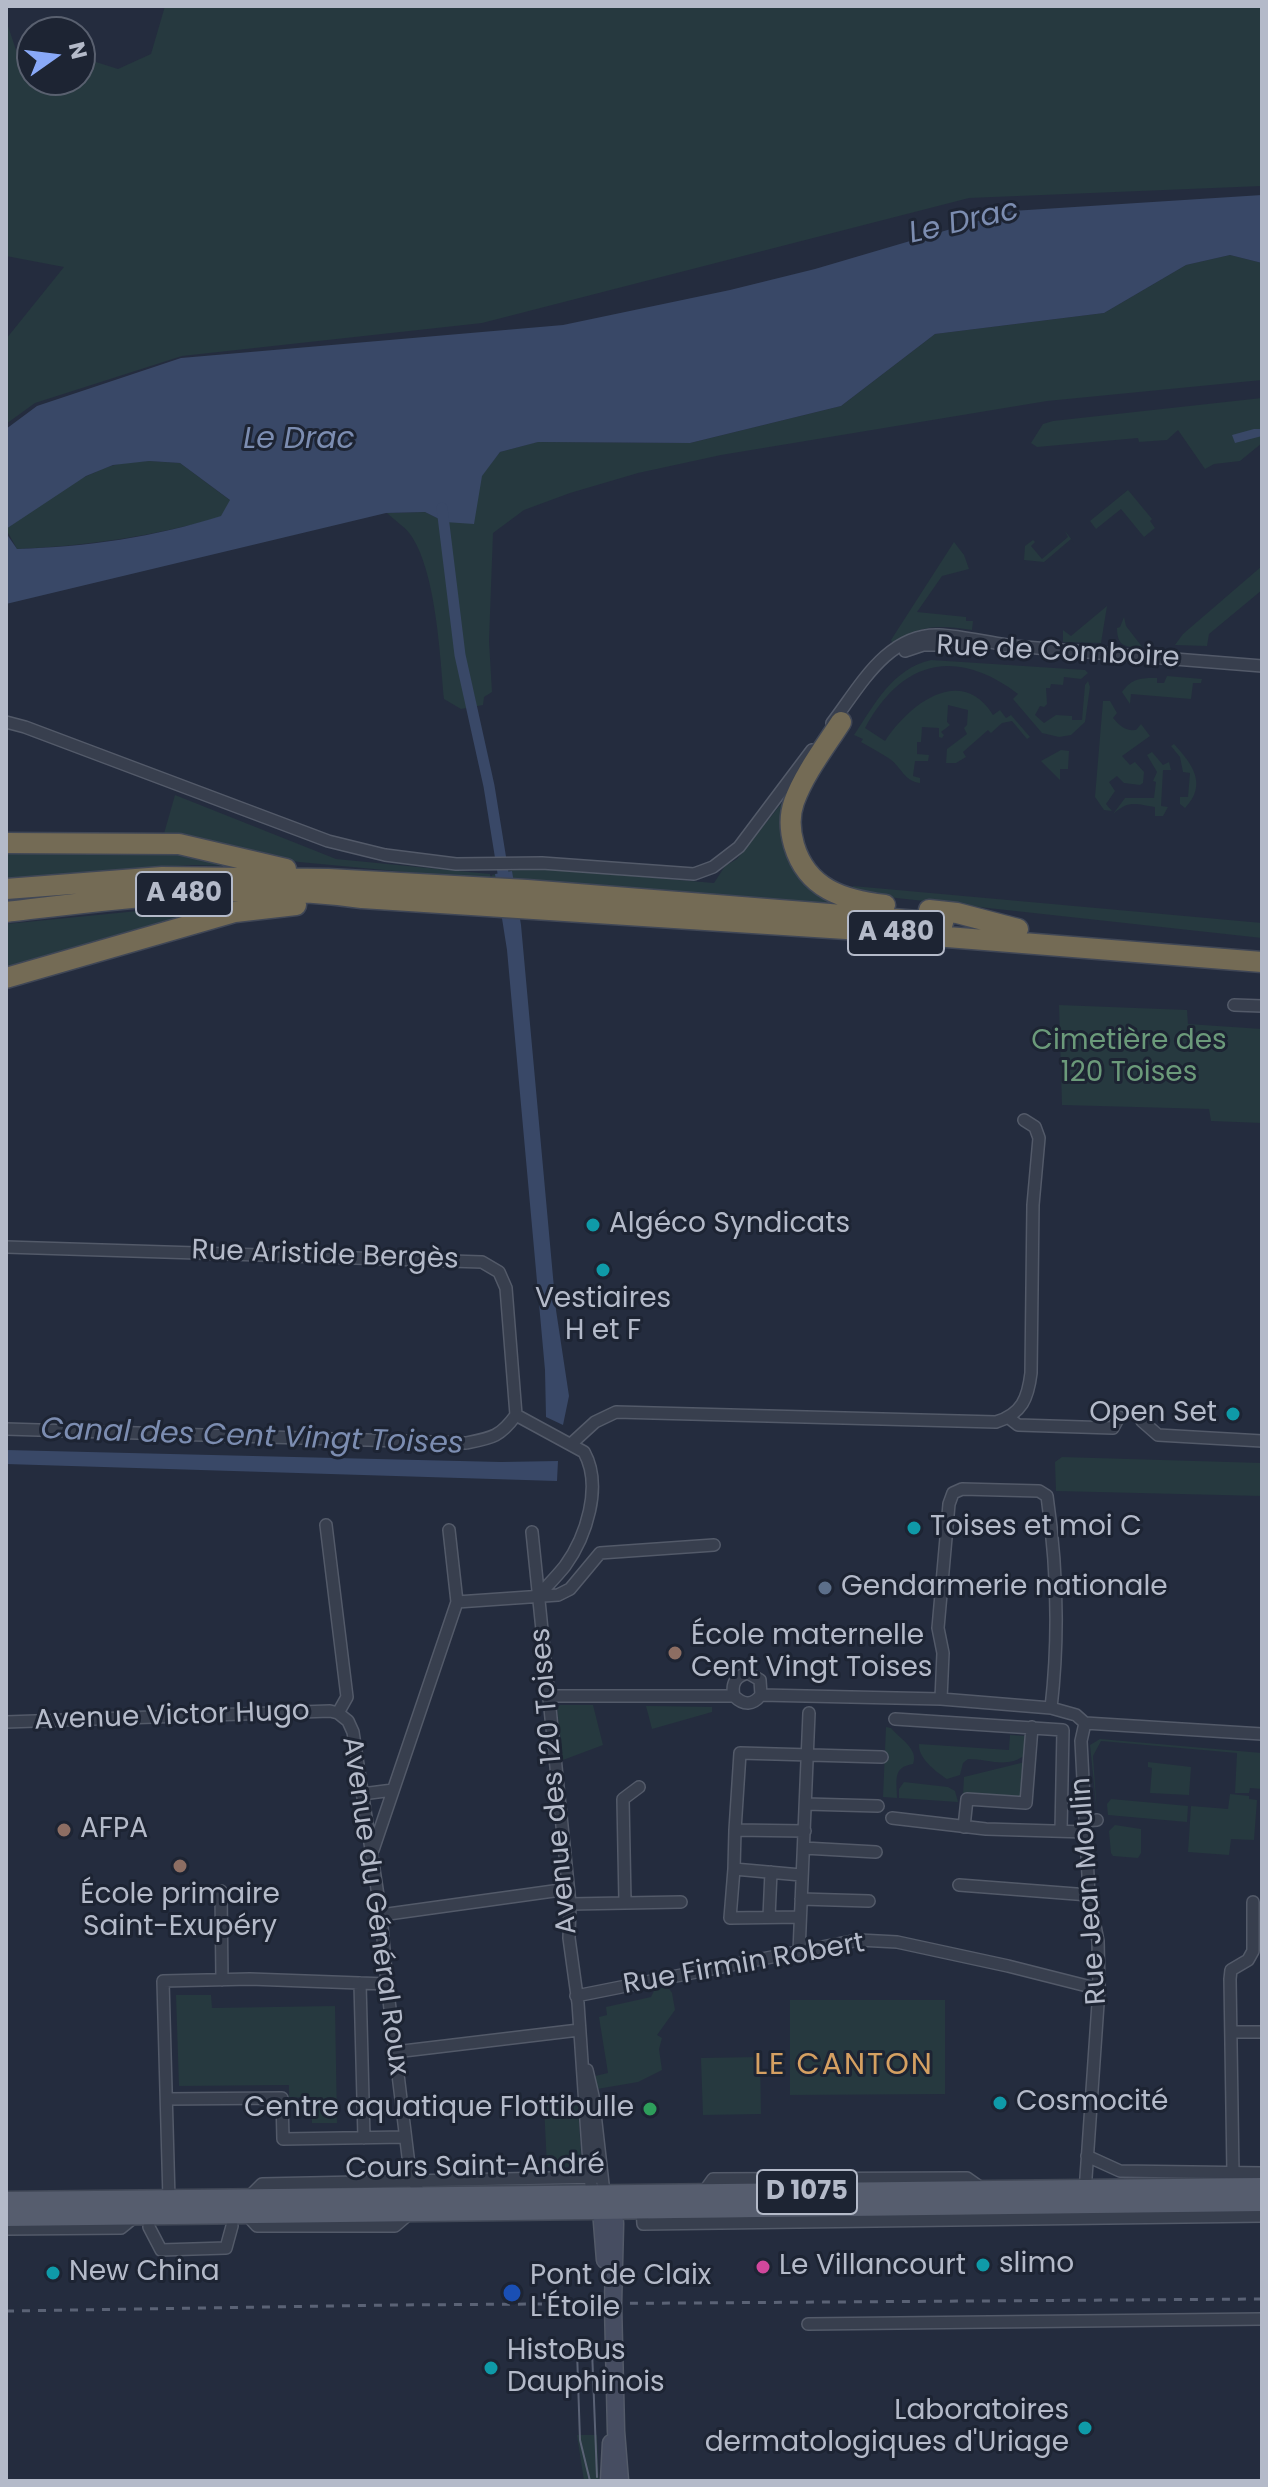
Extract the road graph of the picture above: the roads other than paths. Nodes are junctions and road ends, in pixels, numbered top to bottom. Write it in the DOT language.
graph roads {
  1 [pos="1007,645"];
  2 [pos="1262,666"];
  3 [pos="6,722"];
  4 [pos="841,722"];
  5 [pos="775,801"];
  6 [pos="6,843"];
  7 [pos="328,879"];
  8 [pos="6,889"];
  9 [pos="493,896"];
  10 [pos="362,898"];
  11 [pos="528,898"];
  12 [pos="6,912"];
  13 [pos="1018,929"];
  14 [pos="1262,948"];
  15 [pos="1262,962"];
  16 [pos="6,978"];
  17 [pos="1234,1005"];
  18 [pos="1262,1006"];
  19 [pos="1024,1120"];
  20 [pos="6,1247"];
  21 [pos="516,1415"];
  22 [pos="1119,1417"];
  23 [pos="1141,1417"];
  24 [pos="1009,1418"];
  25 [pos="6,1429"];
  26 [pos="1262,1441"];
  27 [pos="571,1444"];
  28 [pos="326,1525"];
  29 [pos="449,1530"];
  30 [pos="532,1532"];
  31 [pos="714,1545"];
  32 [pos="539,1595"];
  33 [pos="457,1602"];
  34 [pos="761,1695"];
  35 [pos="548,1696"];
  36 [pos="734,1696"];
  37 [pos="941,1699"];
  38 [pos="1051,1708"];
  39 [pos="338,1713"];
  40 [pos="809,1713"];
  41 [pos="895,1719"];
  42 [pos="6,1722"];
  43 [pos="1085,1723"];
  44 [pos="1032,1727"];
  45 [pos="1262,1734"];
  46 [pos="808,1755"];
  47 [pos="882,1757"];
  48 [pos="621,1785"];
  49 [pos="639,1787"];
  50 [pos="393,1790"];
  51 [pos="362,1794"];
  52 [pos="623,1799"];
  53 [pos="806,1804"];
  54 [pos="878,1806"];
  55 [pos="892,1818"];
  56 [pos="1090,1824"];
  57 [pos="964,1827"];
  58 [pos="735,1830"];
  59 [pos="805,1831"];
  60 [pos="1061,1831"];
  61 [pos="804,1848"];
  62 [pos="876,1852"];
  63 [pos="371,1854"];
  64 [pos="734,1869"];
  65 [pos="771,1872"];
  66 [pos="801,1875"];
  67 [pos="959,1885"];
  68 [pos="568,1889"];
  69 [pos="221,1891"];
  70 [pos="1089,1895"];
  71 [pos="801,1899"];
  72 [pos="869,1901"];
  73 [pos="625,1902"];
  74 [pos="681,1902"];
  75 [pos="1253,1902"];
  76 [pos="570,1904"];
  77 [pos="381,1915"];
  78 [pos="769,1917"];
  79 [pos="800,1917"];
  80 [pos="799,1952"];
  81 [pos="222,1980"];
  82 [pos="360,1983"];
  83 [pos="387,1984"];
  84 [pos="1099,1989"];
  85 [pos="576,1996"];
  86 [pos="579,2030"];
  87 [pos="1231,2032"];
  88 [pos="1262,2032"];
  89 [pos="395,2052"];
  90 [pos="167,2099"];
  91 [pos="405,2137"];
  92 [pos="364,2138"];
  93 [pos="1087,2156"];
  94 [pos="1233,2173"];
  95 [pos="1262,2173"];
  96 [pos="1172,2181"];
  97 [pos="1262,2187"];
  98 [pos="601,2194"];
  99 [pos="415,2196"];
  100 [pos="169,2199"];
  101 [pos="6,2201"];
  102 [pos="1262,2202"];
  103 [pos="1083,2203"];
  104 [pos="1015,2204"];
  105 [pos="892,2206"];
  106 [pos="1192,2209"];
  107 [pos="366,2212"];
  108 [pos="242,2213"];
  109 [pos="711,2215"];
  110 [pos="1262,2216"];
  111 [pos="6,2217"];
  112 [pos="922,2219"];
  113 [pos="144,2221"];
  114 [pos="350,2225"];
  115 [pos="6,2229"];
  116 [pos="1262,2319"];
  117 [pos="808,2324"];
  118 [pos="609,2481"];
  119 [pos="620,2481"];
  1 -- 2 [label="street, Rue de Comboire"];
  1 -- 4 [label="street, Rue de Comboire"];
  1 -- 5 [label="street"];
  3 -- 5 [label="street"];
  4 -- 5 [label="street, Rue de Comboire"];
  4 -- 13 [label="highway"];
  6 -- 7 [label="highway"];
  7 -- 8 [label="highway, A 480"];
  7 -- 9 [label="highway, A 480"];
  9 -- 10 [label="highway, A 480"];
  9 -- 11 [label="highway, A 480"];
  10 -- 12 [label="highway, A 480"];
  10 -- 16 [label="highway"];
  11 -- 13 [label="highway, A 480"];
  11 -- 15 [label="highway, A 480"];
  13 -- 14 [label="highway, A 480"];
  17 -- 18 [label="street"];
  19 -- 24 [label="street"];
  20 -- 21 [label="street, Rue Aristide Bergès"];
  21 -- 25 [label="street"];
  21 -- 27 [label="street"];
  22 -- 24 [label="street"];
  23 -- 26 [label="street"];
  24 -- 27 [label="street"];
  27 -- 32 [label="street"];
  28 -- 39 [label="street, Avenue du Général Roux"];
  29 -- 33 [label="street"];
  30 -- 32 [label="street, Avenue des 120 Toises"];
  31 -- 32 [label="street"];
  32 -- 33 [label="street"];
  32 -- 35 [label="street, Avenue des 120 Toises"];
  33 -- 50 [label="street"];
  34 -- 36 [label="street"];
  34 -- 36 [label="street"];
  34 -- 37 [label="street"];
  35 -- 36 [label="street"];
  35 -- 68 [label="street, Avenue des 120 Toises"];
  37 -- 38 [label="street"];
  37 -- 38 [label="street"];
  38 -- 43 [label="street"];
  39 -- 42 [label="street, Avenue Victor Hugo"];
  39 -- 51 [label="street, Avenue du Général Roux"];
  40 -- 46 [label="street"];
  41 -- 44 [label="street"];
  43 -- 45 [label="street"];
  43 -- 56 [label="street, Rue Jean Moulin"];
  44 -- 57 [label="street"];
  44 -- 60 [label="street, Rue Jean Moulin"];
  46 -- 47 [label="street"];
  46 -- 53 [label="street"];
  46 -- 58 [label="street"];
  48 -- 52 [label="street"];
  49 -- 52 [label="street"];
  50 -- 51 [label="street"];
  50 -- 63 [label="street"];
  51 -- 63 [label="street, Avenue du Général Roux"];
  52 -- 73 [label="street"];
  53 -- 54 [label="street"];
  53 -- 59 [label="street"];
  55 -- 57 [label="street"];
  56 -- 60 [label="street"];
  56 -- 70 [label="street, Rue Jean Moulin"];
  57 -- 60 [label="street"];
  58 -- 59 [label="street"];
  58 -- 64 [label="street"];
  59 -- 61 [label="street"];
  61 -- 62 [label="street"];
  61 -- 66 [label="street"];
  63 -- 77 [label="street, Avenue du Général Roux"];
  64 -- 65 [label="street"];
  64 -- 78 [label="street"];
  65 -- 66 [label="street"];
  65 -- 78 [label="street"];
  66 -- 71 [label="street"];
  67 -- 70 [label="street"];
  68 -- 76 [label="street, Avenue des 120 Toises"];
  68 -- 77 [label="street"];
  69 -- 81 [label="street"];
  70 -- 84 [label="street, Rue Jean Moulin"];
  71 -- 72 [label="street"];
  71 -- 79 [label="street"];
  73 -- 74 [label="street"];
  73 -- 76 [label="street"];
  75 -- 87 [label="street"];
  76 -- 85 [label="street, Avenue des 120 Toises"];
  77 -- 83 [label="street, Avenue du Général Roux"];
  78 -- 79 [label="street"];
  79 -- 80 [label="street"];
  80 -- 84 [label="street, Rue Firmin Robert"];
  80 -- 85 [label="street, Rue Firmin Robert"];
  81 -- 82 [label="street"];
  81 -- 90 [label="street"];
  82 -- 83 [label="street"];
  82 -- 92 [label="street, Avenue du Général Roux"];
  83 -- 89 [label="street, Avenue du Général Roux"];
  84 -- 93 [label="street, Rue Jean Moulin"];
  85 -- 86 [label="street, Avenue des 120 Toises"];
  86 -- 89 [label="street"];
  86 -- 98 [label="street, Avenue des 120 Toises"];
  87 -- 88 [label="street"];
  87 -- 94 [label="street"];
  89 -- 91 [label="street, Avenue du Général Roux"];
  90 -- 92 [label="street"];
  90 -- 100 [label="street"];
  91 -- 92 [label="street"];
  91 -- 99 [label="street, Avenue du Général Roux"];
  93 -- 96 [label="street"];
  93 -- 103 [label="street, Rue Jean Moulin"];
  94 -- 95 [label="street"];
  94 -- 96 [label="street"];
  96 -- 97 [label="main road, D 1075"];
  96 -- 103 [label="main road, D 1075"];
  98 -- 99 [label="main road, Cours Saint-André / D 1075"];
  98 -- 104 [label="main road, Cours Saint-André / D 1075"];
  98 -- 109 [label="main road, Cours Saint-André / D 1075"];
  98 -- 118 [label="main road"];
  98 -- 119 [label="main road"];
  99 -- 107 [label="main road, Cours Saint-André / D 1075"];
  99 -- 108 [label="main road, Cours Saint-André / D 1075"];
  99 -- 114 [label="street, Cours Saint-André"];
  100 -- 101 [label="main road, Cours Saint-André / D 1075"];
  100 -- 108 [label="main road, Cours Saint-André / D 1075"];
  102 -- 106 [label="main road, D 1075"];
  103 -- 104 [label="main road, D 1075"];
  103 -- 104 [label="street"];
  103 -- 106 [label="main road, D 1075"];
  104 -- 105 [label="main road, Cours Saint-André / D 1075"];
  104 -- 112 [label="street, Cours Saint-André"];
  105 -- 109 [label="main road, Cours Saint-André / D 1075"];
  105 -- 112 [label="street, Cours Saint-André"];
  106 -- 110 [label="street"];
  107 -- 108 [label="main road, Cours Saint-André / D 1075"];
  107 -- 114 [label="street, Cours Saint-André"];
  108 -- 113 [label="main road, Cours Saint-André / D 1075"];
  108 -- 113 [label="street"];
  108 -- 114 [label="street, Cours Saint-André"];
  109 -- 112 [label="street, Cours Saint-André"];
  111 -- 113 [label="main road, Cours Saint-André / D 1075"];
  113 -- 115 [label="street, Cours Saint-André"];
  116 -- 117 [label="street"];
}
